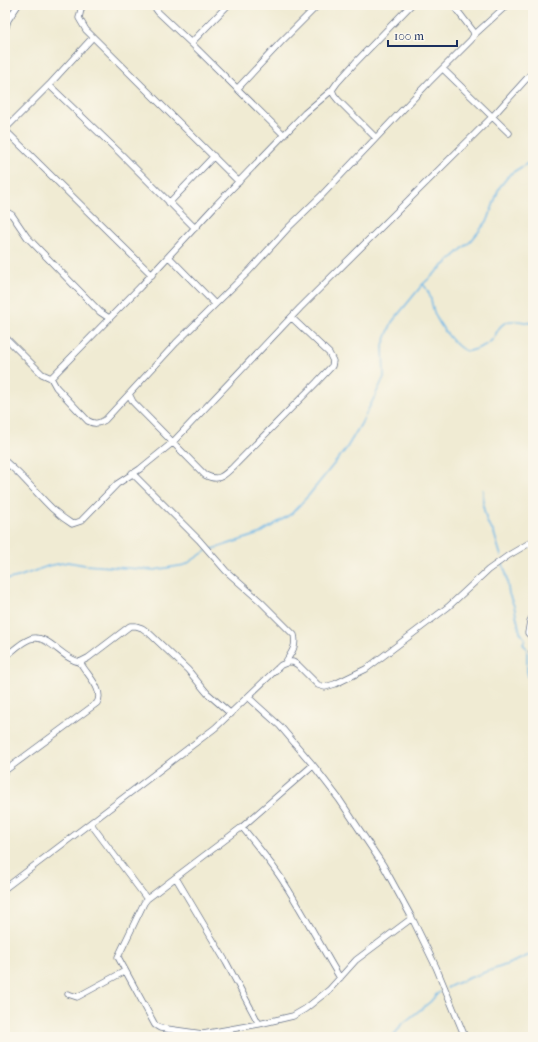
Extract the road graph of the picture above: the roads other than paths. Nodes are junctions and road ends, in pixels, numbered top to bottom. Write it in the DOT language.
graph roads {
  1 [pos="18,5"];
  2 [pos="82,5"];
  3 [pos="153,5"];
  4 [pos="228,5"];
  5 [pos="318,5"];
  6 [pos="411,5"];
  7 [pos="453,5"];
  8 [pos="507,5"];
  9 [pos="5,30"];
  10 [pos="474,36"];
  11 [pos="93,37"];
  12 [pos="5,43"];
  13 [pos="191,43"];
  14 [pos="443,70"];
  15 [pos="530,76"];
  16 [pos="49,85"];
  17 [pos="238,89"];
  18 [pos="332,90"];
  19 [pos="492,117"];
  20 [pos="5,129"];
  21 [pos="509,133"];
  22 [pos="284,135"];
  23 [pos="376,138"];
  24 [pos="214,156"];
  25 [pos="239,182"];
  26 [pos="169,203"];
  27 [pos="5,211"];
  28 [pos="195,228"];
  29 [pos="169,257"];
  30 [pos="152,275"];
  31 [pos="216,304"];
  32 [pos="109,318"];
  33 [pos="292,318"];
  34 [pos="5,338"];
  35 [pos="50,378"];
  36 [pos="130,394"];
  37 [pos="172,443"];
  38 [pos="6,463"];
  39 [pos="132,474"];
  40 [pos="533,541"];
  41 [pos="533,616"];
  42 [pos="533,638"];
  43 [pos="5,657"];
  44 [pos="80,662"];
  45 [pos="285,663"];
  46 [pos="248,697"];
  47 [pos="231,714"];
  48 [pos="313,765"];
  49 [pos="5,771"];
  50 [pos="91,824"];
  51 [pos="242,827"];
  52 [pos="176,878"];
  53 [pos="5,888"];
  54 [pos="147,899"];
  55 [pos="412,918"];
  56 [pos="125,971"];
  57 [pos="340,978"];
  58 [pos="68,994"];
  59 [pos="259,1024"];
  60 [pos="465,1037"];
  1 -- 9 [label="street"];
  2 -- 11 [label="street"];
  3 -- 13 [label="street"];
  4 -- 13 [label="street"];
  5 -- 17 [label="street"];
  6 -- 18 [label="street"];
  7 -- 10 [label="street"];
  8 -- 10 [label="street"];
  9 -- 12 [label="street"];
  10 -- 14 [label="street"];
  11 -- 16 [label="street"];
  11 -- 24 [label="street"];
  13 -- 17 [label="street"];
  14 -- 19 [label="street"];
  14 -- 23 [label="street"];
  15 -- 19 [label="street"];
  16 -- 20 [label="street"];
  16 -- 26 [label="street"];
  17 -- 22 [label="street"];
  18 -- 22 [label="street"];
  18 -- 23 [label="street"];
  19 -- 21 [label="street"];
  19 -- 33 [label="street"];
  20 -- 30 [label="street"];
  22 -- 25 [label="street"];
  23 -- 31 [label="street"];
  24 -- 25 [label="street"];
  24 -- 26 [label="street"];
  25 -- 28 [label="street"];
  26 -- 28 [label="street"];
  27 -- 32 [label="street"];
  28 -- 29 [label="street"];
  29 -- 30 [label="street"];
  29 -- 31 [label="street"];
  30 -- 32 [label="street"];
  31 -- 36 [label="street"];
  32 -- 35 [label="street"];
  33 -- 37 [label="street"];
  33 -- 37 [label="street"];
  34 -- 35 [label="street"];
  35 -- 36 [label="street"];
  36 -- 37 [label="street"];
  37 -- 39 [label="street"];
  38 -- 39 [label="street"];
  39 -- 45 [label="street"];
  40 -- 45 [label="street"];
  41 -- 42 [label="street"];
  43 -- 44 [label="street"];
  44 -- 47 [label="street"];
  44 -- 49 [label="street"];
  45 -- 46 [label="street"];
  46 -- 47 [label="street"];
  46 -- 48 [label="street"];
  47 -- 50 [label="street"];
  48 -- 51 [label="street"];
  48 -- 55 [label="street"];
  50 -- 53 [label="street"];
  50 -- 54 [label="street"];
  51 -- 52 [label="street"];
  51 -- 57 [label="street"];
  52 -- 54 [label="street"];
  52 -- 59 [label="street"];
  54 -- 56 [label="street"];
  55 -- 57 [label="street"];
  55 -- 60 [label="street"];
  56 -- 58 [label="street"];
  56 -- 59 [label="street"];
  57 -- 59 [label="street"];
}
